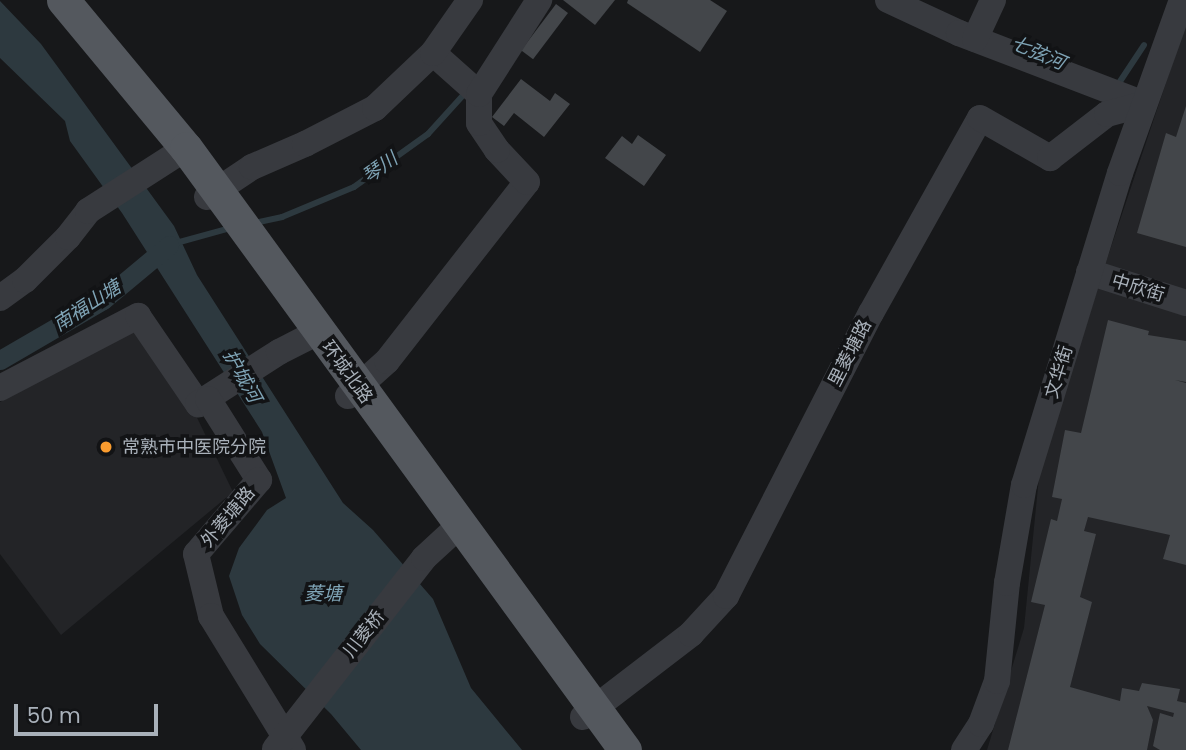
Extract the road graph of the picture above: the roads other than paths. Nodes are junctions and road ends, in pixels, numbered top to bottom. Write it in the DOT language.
graph roads {
  1 [pos="51,0"];
  2 [pos="63,0"];
  3 [pos="470,0"];
  4 [pos="539,0"];
  5 [pos="888,0"];
  6 [pos="1182,0"];
  7 [pos="984,19"];
  8 [pos="433,53"];
  9 [pos="471,88"];
  10 [pos="1144,104"];
  11 [pos="173,156"];
  12 [pos="220,205"];
  13 [pos="254,252"];
  14 [pos="1089,272"];
  15 [pos="0,299"];
  16 [pos="1186,303"];
  17 [pos="293,345"];
  18 [pos="0,388"];
  19 [pos="353,392"];
  20 [pos="208,399"];
  21 [pos="457,527"];
  22 [pos="589,713"];
  23 [pos="283,745"];
  24 [pos="607,750"];
  25 [pos="625,750"];
  26 [pos="964,750"];
  1 -- 11 [label="main road, 环城北路"];
  2 -- 11 [label="main road, 环城北路"];
  3 -- 8 [label="street"];
  4 -- 9 [label="street"];
  5 -- 7 [label="street"];
  6 -- 10 [label="street, 文华街"];
  7 -- 10 [label="street"];
  8 -- 9 [label="street"];
  8 -- 12 [label="street"];
  9 -- 19 [label="street"];
  10 -- 14 [label="street, 文华街"];
  10 -- 22 [label="street, 里菱塘路"];
  11 -- 12 [label="main road, 环城北路"];
  11 -- 15 [label="street"];
  12 -- 13 [label="main road, 环城北路"];
  13 -- 17 [label="main road, 环城北路"];
  13 -- 19 [label="main road, 环城北路"];
  14 -- 16 [label="street, 中欣街"];
  14 -- 26 [label="street, 文华街"];
  17 -- 19 [label="main road, 环城北路"];
  17 -- 20 [label="street"];
  18 -- 20 [label="street"];
  19 -- 21 [label="main road, 环城北路"];
  20 -- 23 [label="street, 外菱塘路"];
  21 -- 22 [label="main road, 环城北路"];
  21 -- 23 [label="street, 川菱桥"];
  22 -- 24 [label="main road, 环城北路"];
  22 -- 25 [label="main road, 环城北路"];
}
